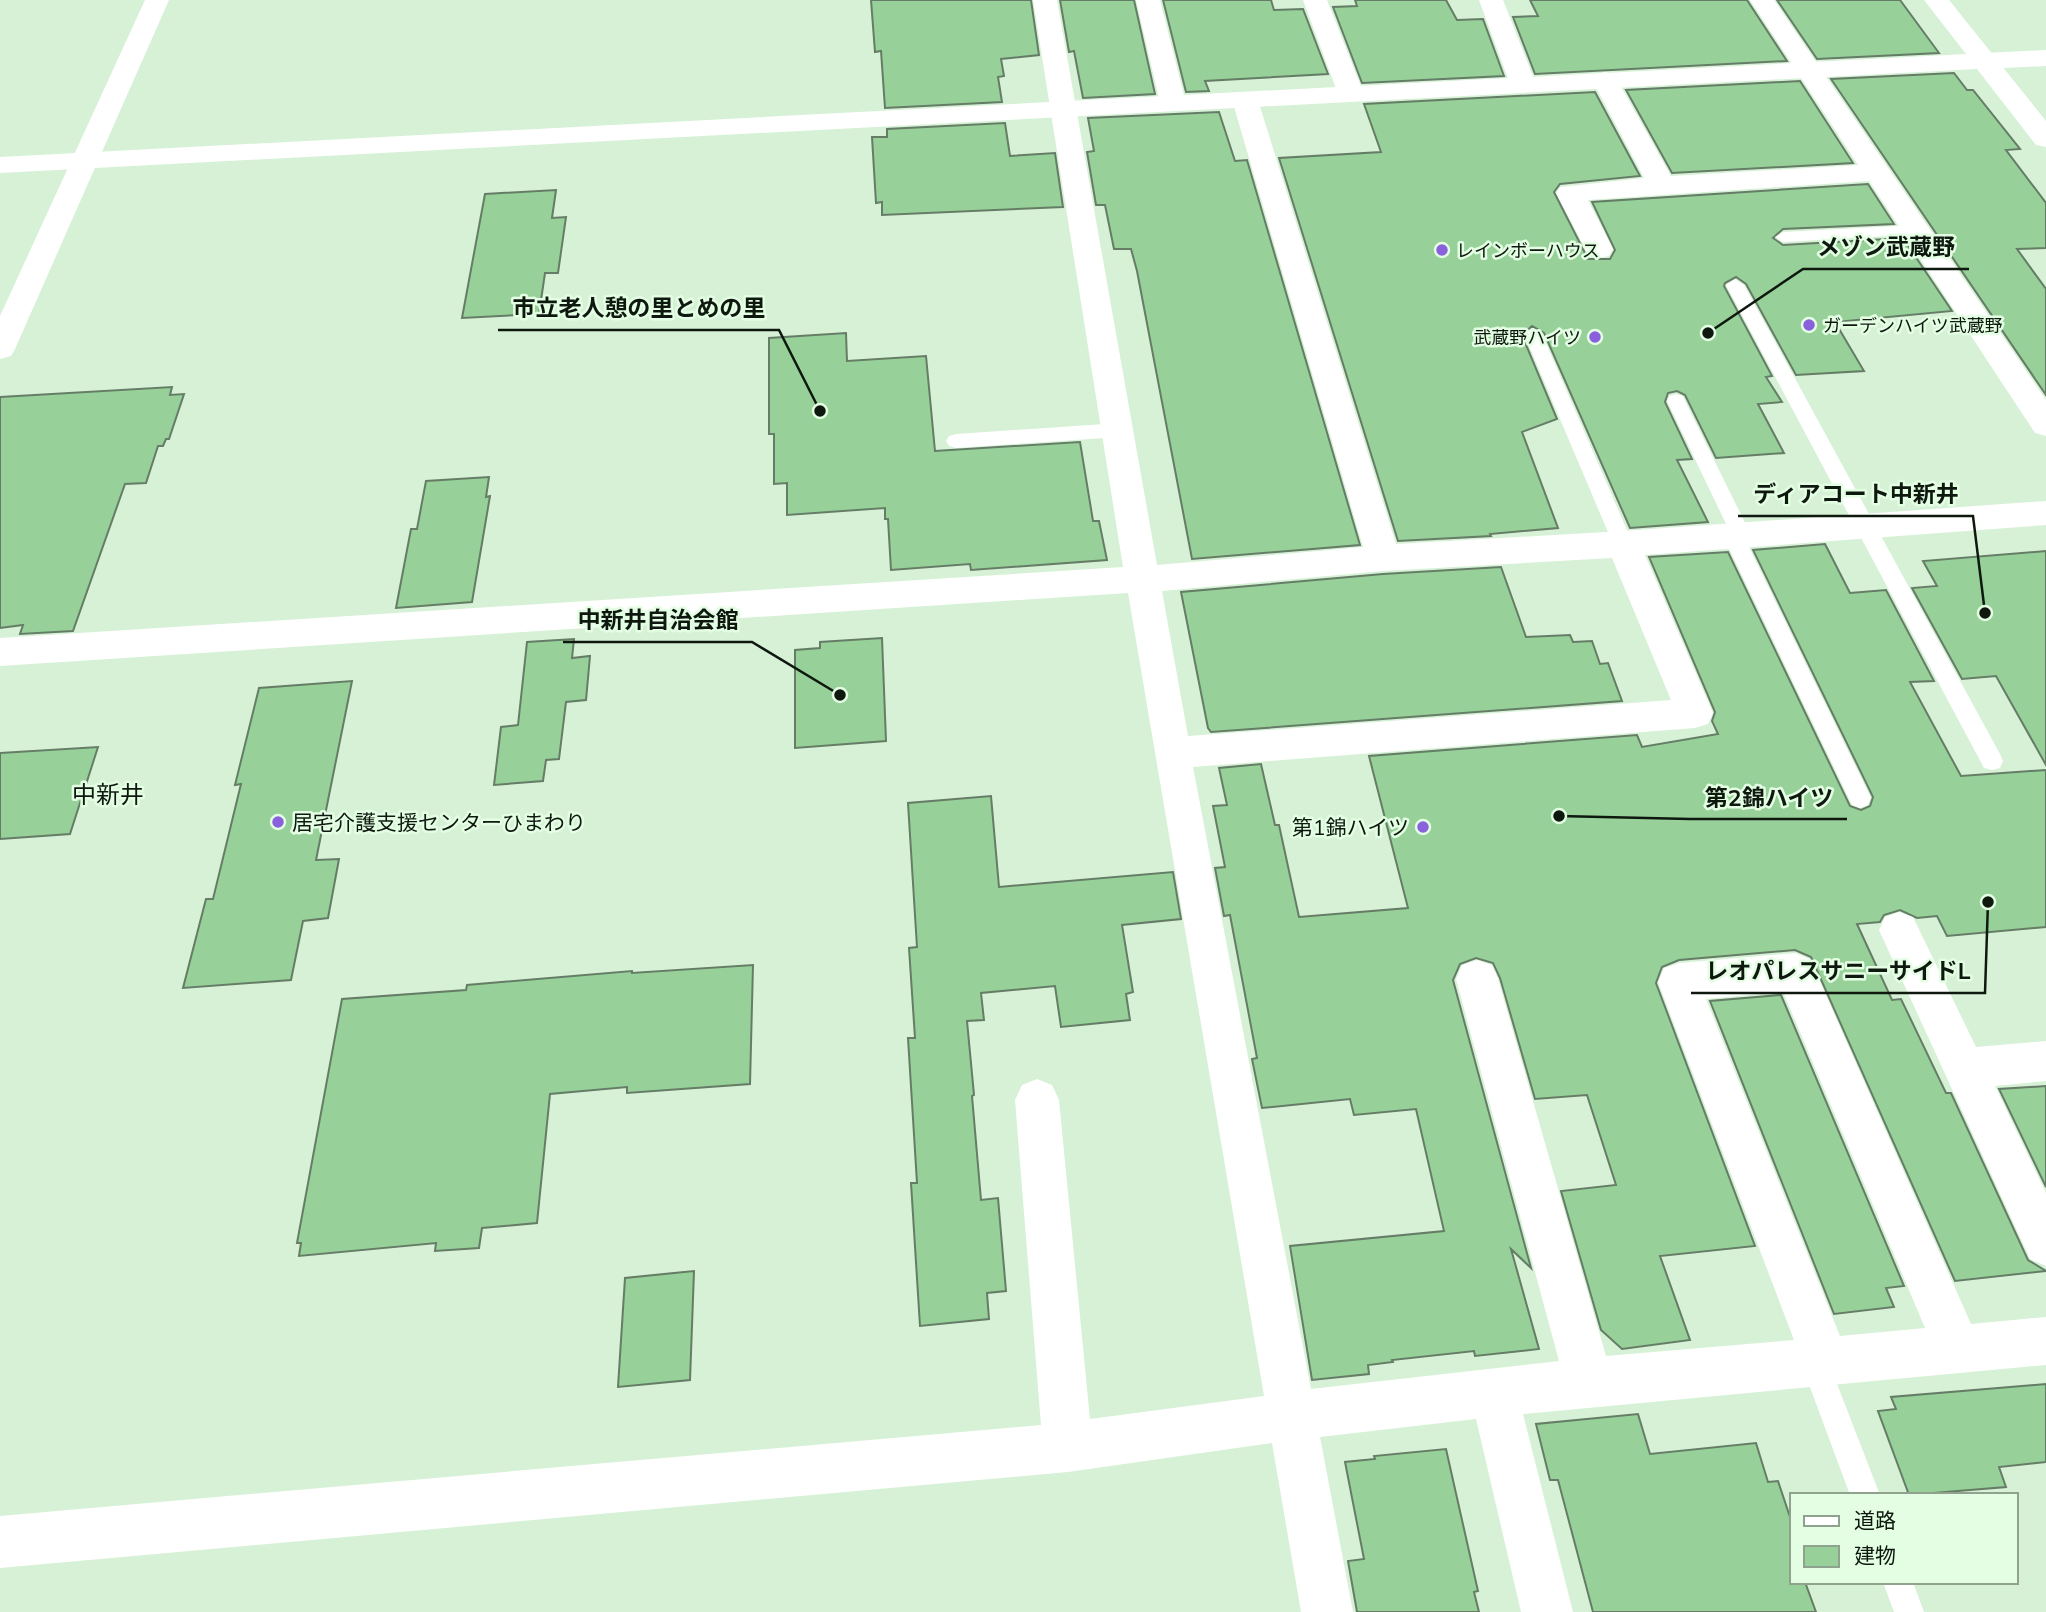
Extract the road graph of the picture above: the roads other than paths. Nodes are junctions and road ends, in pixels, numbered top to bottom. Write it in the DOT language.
graph roads {
  1 [pos="157,0"];
  2 [pos="1045,0"];
  3 [pos="1148,0"];
  4 [pos="1315,0"];
  5 [pos="1491,0"];
  6 [pos="1762,0"];
  7 [pos="1936,0"];
  8 [pos="2046,58"];
  9 [pos="1984,61"];
  10 [pos="1809,70"];
  11 [pos="1605,80"];
  12 [pos="1523,85"];
  13 [pos="1351,94"];
  14 [pos="1245,100"];
  15 [pos="1173,103"];
  16 [pos="1065,108"];
  17 [pos="2046,139"];
  18 [pos="85,160"];
  19 [pos="0,165"];
  20 [pos="1877,172"];
  21 [pos="1662,185"];
  22 [pos="1916,230"];
  23 [pos="1783,237"];
  24 [pos="1600,249"];
  25 [pos="1735,285"];
  26 [pos="1533,334"];
  27 [pos="0,349"];
  28 [pos="1676,401"];
  29 [pos="2046,425"];
  30 [pos="1119,430"];
  31 [pos="956,442"];
  32 [pos="2046,513"];
  33 [pos="1863,525"];
  34 [pos="1737,536"];
  35 [pos="1623,544"];
  36 [pos="1383,558"];
  37 [pos="1144,579"];
  38 [pos="0,653"];
  39 [pos="1172,753"];
  40 [pos="1992,761"];
  41 [pos="1860,798"];
  42 [pos="1899,930"];
  43 [pos="1477,979"];
  44 [pos="2046,1061"];
  45 [pos="1963,1069"];
  46 [pos="1037,1100"];
  47 [pos="2046,1243"];
  48 [pos="2046,1341"];
  49 [pos="1958,1350"];
  50 [pos="1821,1363"];
  51 [pos="1589,1382"];
  52 [pos="1494,1393"];
  53 [pos="1293,1416"];
  54 [pos="1068,1447"];
  55 [pos="1864,1493"];
  56 [pos="0,1542"];
  57 [pos="1899,1584"];
  58 [pos="1327,1612"];
  59 [pos="1547,1612"];
  60 [pos="1909,1612"];
  1 -- 18 [label="street"];
  2 -- 16 [label="street"];
  3 -- 15 [label="street"];
  4 -- 13 [label="street"];
  5 -- 12 [label="street"];
  6 -- 10 [label="street"];
  7 -- 9 [label="street"];
  8 -- 9 [label="street"];
  9 -- 10 [label="street"];
  9 -- 17 [label="street"];
  10 -- 11 [label="street"];
  10 -- 20 [label="street"];
  11 -- 12 [label="street"];
  11 -- 21 [label="street"];
  12 -- 13 [label="street"];
  13 -- 14 [label="street"];
  14 -- 15 [label="street"];
  14 -- 36 [label="street"];
  15 -- 16 [label="street"];
  16 -- 18 [label="street"];
  16 -- 30 [label="street"];
  18 -- 19 [label="street"];
  18 -- 27 [label="street"];
  20 -- 21 [label="street"];
  20 -- 22 [label="street"];
  21 -- 24 [label="street"];
  22 -- 23 [label="lane"];
  22 -- 29 [label="street"];
  25 -- 33 [label="lane"];
  26 -- 35 [label="lane"];
  28 -- 34 [label="lane"];
  30 -- 31 [label="lane"];
  30 -- 37 [label="street"];
  32 -- 33 [label="street"];
  33 -- 34 [label="street"];
  33 -- 40 [label="lane"];
  34 -- 35 [label="street"];
  34 -- 41 [label="lane"];
  35 -- 36 [label="street"];
  35 -- 39 [label="street"];
  36 -- 37 [label="street"];
  37 -- 38 [label="street"];
  37 -- 39 [label="street"];
  39 -- 53 [label="street"];
  42 -- 45 [label="street"];
  43 -- 51 [label="street"];
  44 -- 45 [label="street"];
  45 -- 47 [label="street"];
  46 -- 54 [label="street"];
  48 -- 49 [label="street"];
  49 -- 50 [label="street"];
  49 -- 50 [label="street"];
  50 -- 51 [label="street"];
  50 -- 55 [label="lane"];
  51 -- 52 [label="street"];
  52 -- 53 [label="street"];
  52 -- 59 [label="street"];
  53 -- 54 [label="street"];
  53 -- 58 [label="street"];
  54 -- 56 [label="street"];
  57 -- 60 [label="lane"];
}
